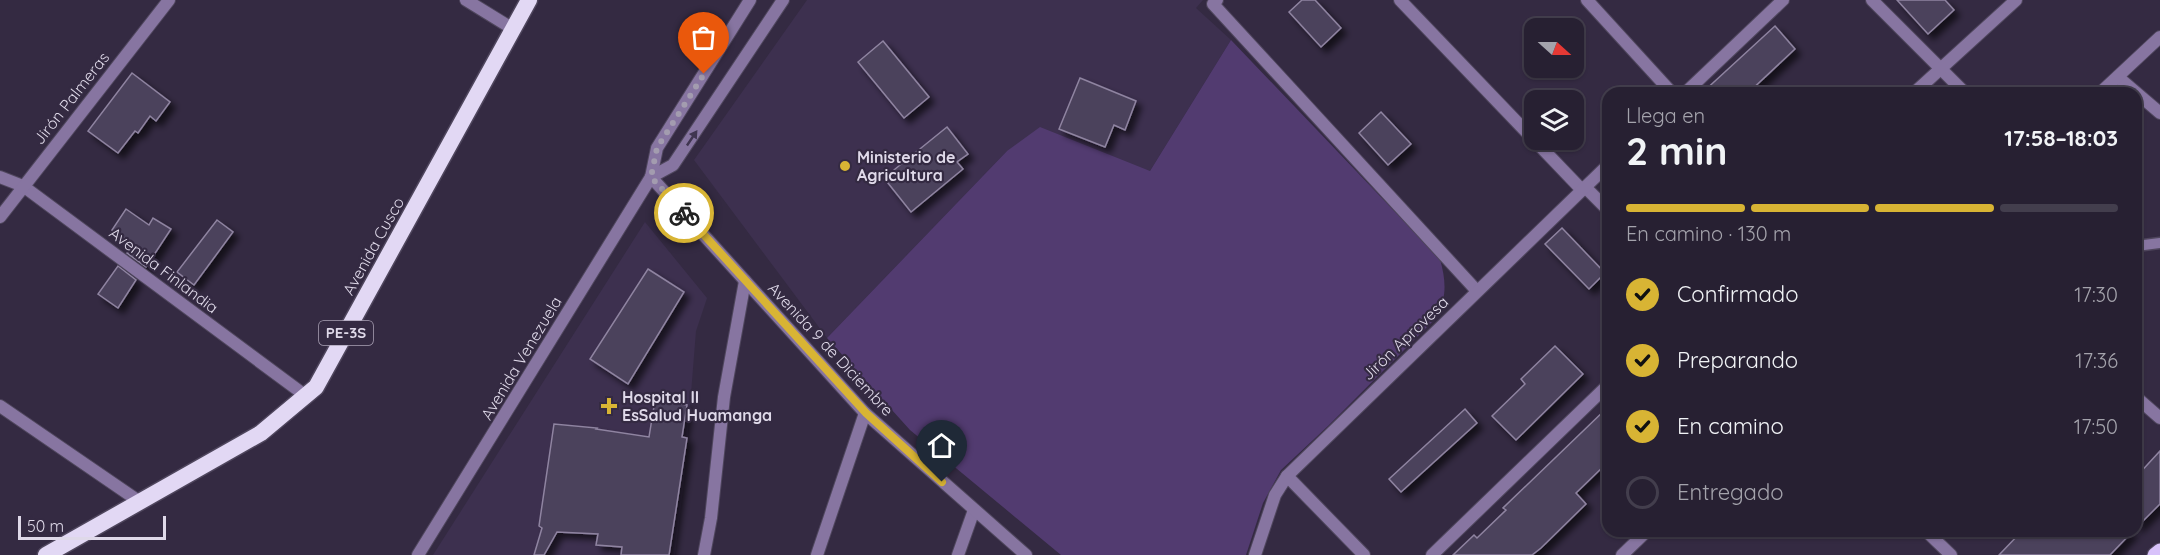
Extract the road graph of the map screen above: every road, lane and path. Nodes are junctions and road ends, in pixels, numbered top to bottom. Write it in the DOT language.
graph roads {
  1 [pos="169,0"];
  2 [pos="466,0"];
  3 [pos="529,0"];
  4 [pos="750,0"];
  5 [pos="783,0"];
  6 [pos="1400,0"];
  7 [pos="1587,0"];
  8 [pos="1872,0"];
  9 [pos="2016,0"];
  10 [pos="1215,2"];
  11 [pos="1775,3"];
  12 [pos="513,29"];
  13 [pos="2160,37"];
  14 [pos="1941,67"];
  15 [pos="2118,77"];
  16 [pos="1667,87"];
  17 [pos="1690,87"];
  18 [pos="1920,87"];
  19 [pos="1959,87"];
  20 [pos="2107,87"];
  21 [pos="2130,87"];
  22 [pos="2142,98"];
  23 [pos="2160,113"];
  24 [pos="1602,171"];
  25 [pos="0,177"];
  26 [pos="651,177"];
  27 [pos="23,186"];
  28 [pos="1583,188"];
  29 [pos="1602,205"];
  30 [pos="0,218"];
  31 [pos="2160,243"];
  32 [pos="2142,245"];
  33 [pos="745,281"];
  34 [pos="1477,291"];
  35 [pos="1602,391"];
  36 [pos="306,396"];
  37 [pos="2142,402"];
  38 [pos="0,406"];
  39 [pos="866,413"];
  40 [pos="2160,418"];
  41 [pos="1287,476"];
  42 [pos="140,502"];
  43 [pos="974,510"];
  44 [pos="1641,537"];
  45 [pos="1935,537"];
  46 [pos="2160,550"];
  47 [pos="46,555"];
  48 [pos="418,555"];
  49 [pos="704,555"];
  50 [pos="817,555"];
  51 [pos="958,555"];
  52 [pos="1026,555"];
  53 [pos="1254,555"];
  54 [pos="1364,555"];
  55 [pos="1432,555"];
  56 [pos="1622,555"];
  57 [pos="1951,555"];
  58 [pos="2156,555"];
  1 -- 27 [label="street, Jirón Palmeras"];
  2 -- 12 [label="street"];
  3 -- 12 [label="highway, Avenida Cusco / PE-3S"];
  4 -- 26 [label="street, Avenida Venezuela"];
  26 -- 5 [label="street, Avenida Venezuela, one-way"];
  6 -- 28 [label="street"];
  7 -- 16 [label="street"];
  8 -- 14 [label="street"];
  9 -- 14 [label="street"];
  10 -- 34 [label="street"];
  11 -- 17 [label="street"];
  12 -- 36 [label="highway, Avenida Cusco / PE-3S"];
  13 -- 15 [label="street"];
  14 -- 18 [label="street"];
  14 -- 19 [label="street"];
  15 -- 20 [label="street"];
  15 -- 21 [label="street"];
  22 -- 23 [label="street"];
  24 -- 28 [label="street, Jirón Aprovesa"];
  25 -- 27 [label="street, Avenida Finlandia"];
  26 -- 33 [label="street, Avenida 9 de Diciembre"];
  26 -- 48 [label="street, Avenida Venezuela"];
  27 -- 30 [label="street, Jirón Palmeras"];
  27 -- 36 [label="street, Avenida Finlandia"];
  28 -- 29 [label="street"];
  28 -- 34 [label="street, Jirón Aprovesa"];
  31 -- 32 [label="lane"];
  33 -- 39 [label="street, Avenida 9 de Diciembre"];
  33 -- 49 [label="street"];
  34 -- 41 [label="street, Jirón Aprovesa"];
  35 -- 55 [label="street"];
  36 -- 42 [label="highway, Avenida Cusco / PE-3S"];
  37 -- 40 [label="street"];
  38 -- 42 [label="street"];
  39 -- 43 [label="street, Avenida 9 de Diciembre"];
  39 -- 50 [label="street"];
  41 -- 53 [label="street, Jirón Aprovesa"];
  41 -- 54 [label="street"];
  42 -- 47 [label="highway, Avenida Cusco / PE-3S"];
  43 -- 51 [label="street"];
  43 -- 52 [label="street, Avenida 9 de Diciembre"];
  44 -- 56 [label="street"];
  45 -- 57 [label="street"];
  46 -- 58 [label="main road"];
}
